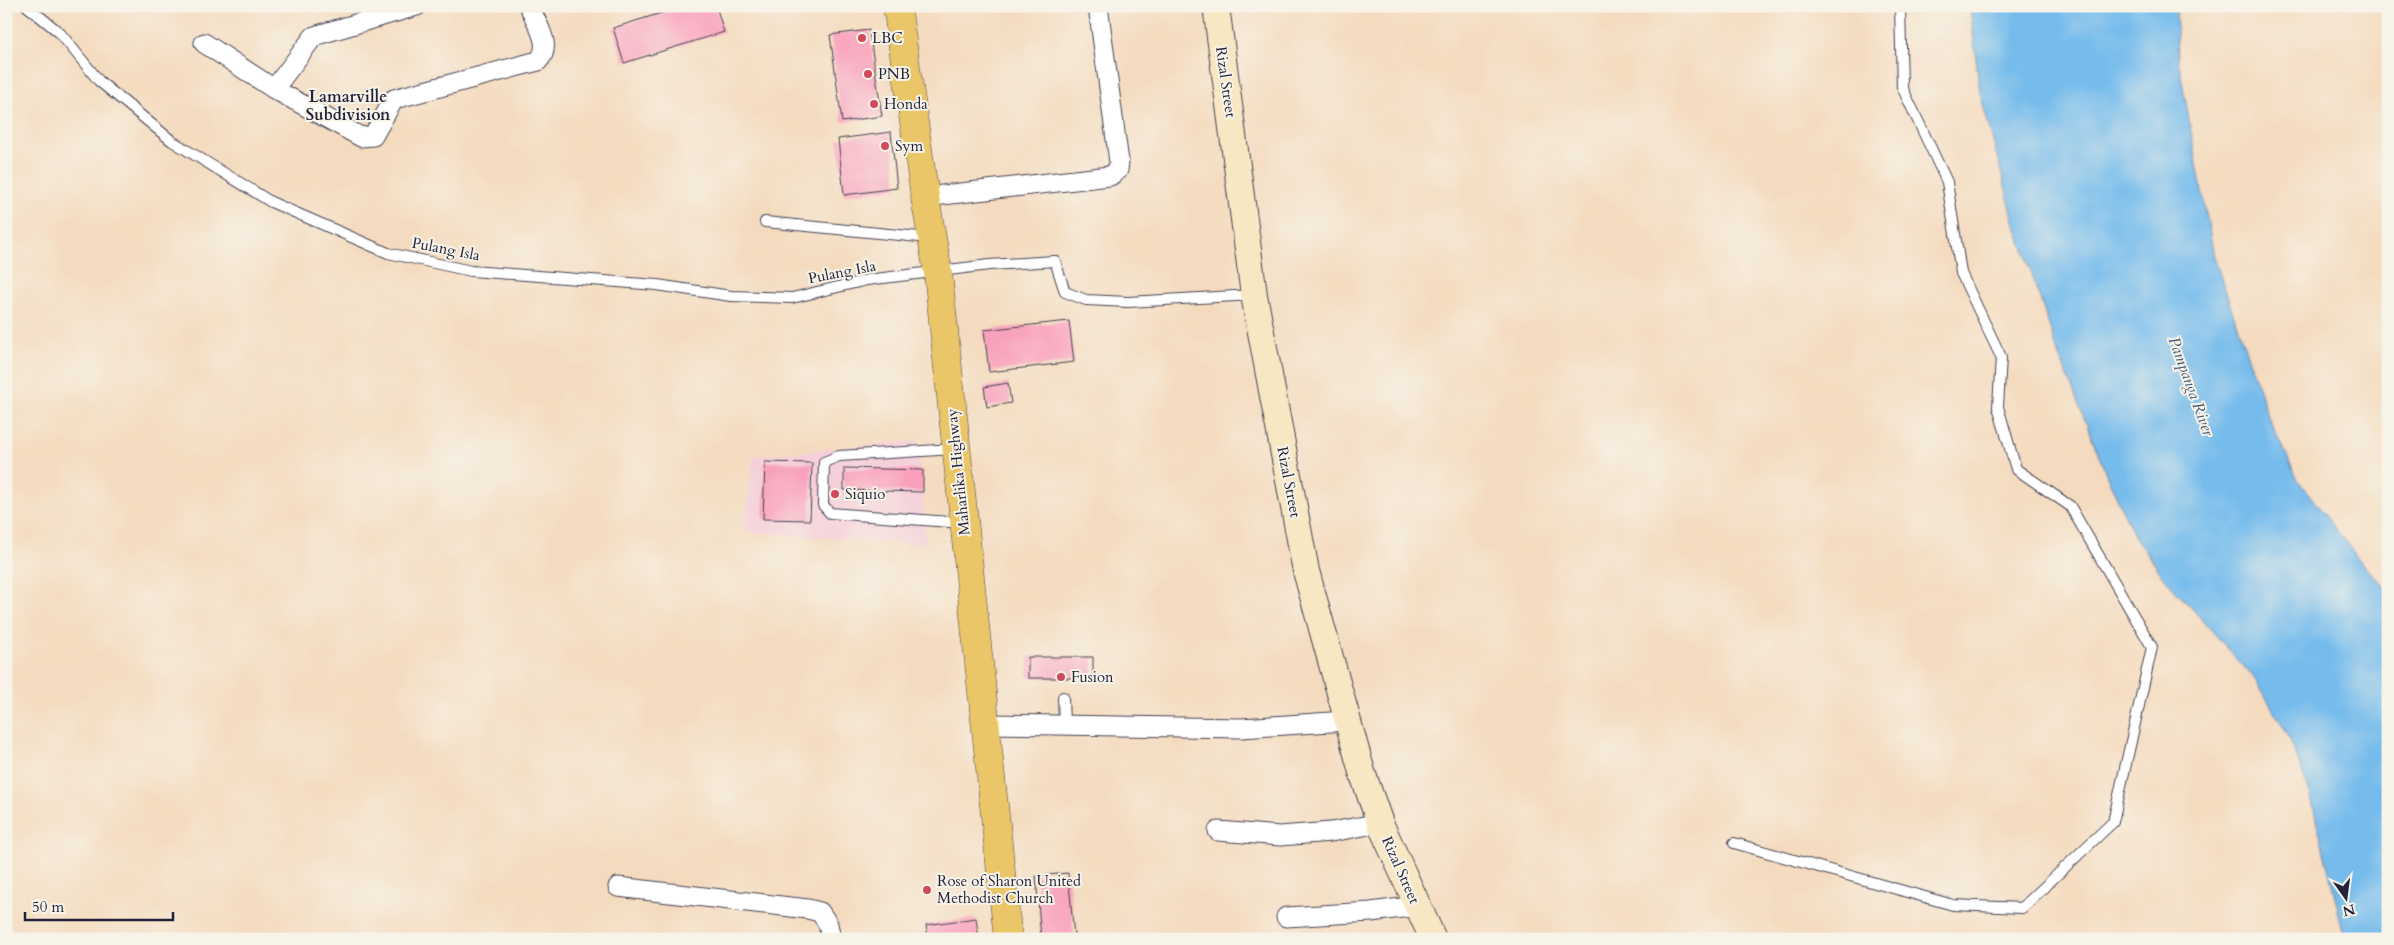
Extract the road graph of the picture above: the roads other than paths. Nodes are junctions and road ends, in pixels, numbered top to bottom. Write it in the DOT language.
graph roads {
  1 [pos="27,6"];
  2 [pos="417,6"];
  3 [pos="529,6"];
  4 [pos="898,6"];
  5 [pos="1098,6"];
  6 [pos="1216,6"];
  7 [pos="1900,6"];
  8 [pos="204,43"];
  9 [pos="274,89"];
  10 [pos="925,197"];
  11 [pos="765,222"];
  12 [pos="931,238"];
  13 [pos="938,272"];
  14 [pos="1254,295"];
  15 [pos="956,449"];
  16 [pos="964,523"];
  17 [pos="1063,697"];
  18 [pos="1346,721"];
  19 [pos="987,724"];
  20 [pos="1064,724"];
  21 [pos="1380,822"];
  22 [pos="1218,831"];
  23 [pos="1734,843"];
  24 [pos="618,887"];
  25 [pos="1417,906"];
  26 [pos="1286,916"];
  27 [pos="832,939"];
  28 [pos="1008,939"];
  29 [pos="1433,939"];
  1 -- 13 [label="lane, Pulang Isla"];
  2 -- 9 [label="street"];
  3 -- 9 [label="street"];
  4 -- 10 [label="main road, Maharlika Highway"];
  5 -- 10 [label="street"];
  6 -- 14 [label="street, Rizal Street"];
  7 -- 23 [label="lane"];
  8 -- 9 [label="street"];
  10 -- 12 [label="main road, Maharlika Highway"];
  11 -- 12 [label="lane"];
  12 -- 13 [label="main road, Maharlika Highway"];
  13 -- 14 [label="lane, Pulang Isla"];
  13 -- 15 [label="main road, Maharlika Highway"];
  14 -- 18 [label="street, Rizal Street"];
  15 -- 16 [label="main road, Maharlika Highway"];
  15 -- 16 [label="lane"];
  16 -- 19 [label="main road, Maharlika Highway"];
  17 -- 20 [label="lane"];
  18 -- 20 [label="street"];
  18 -- 21 [label="street, Rizal Street"];
  19 -- 20 [label="street"];
  19 -- 28 [label="main road, Maharlika Highway"];
  21 -- 22 [label="street"];
  21 -- 25 [label="street, Rizal Street"];
  24 -- 27 [label="street"];
  25 -- 26 [label="street"];
  25 -- 29 [label="street, Rizal Street"];
}
